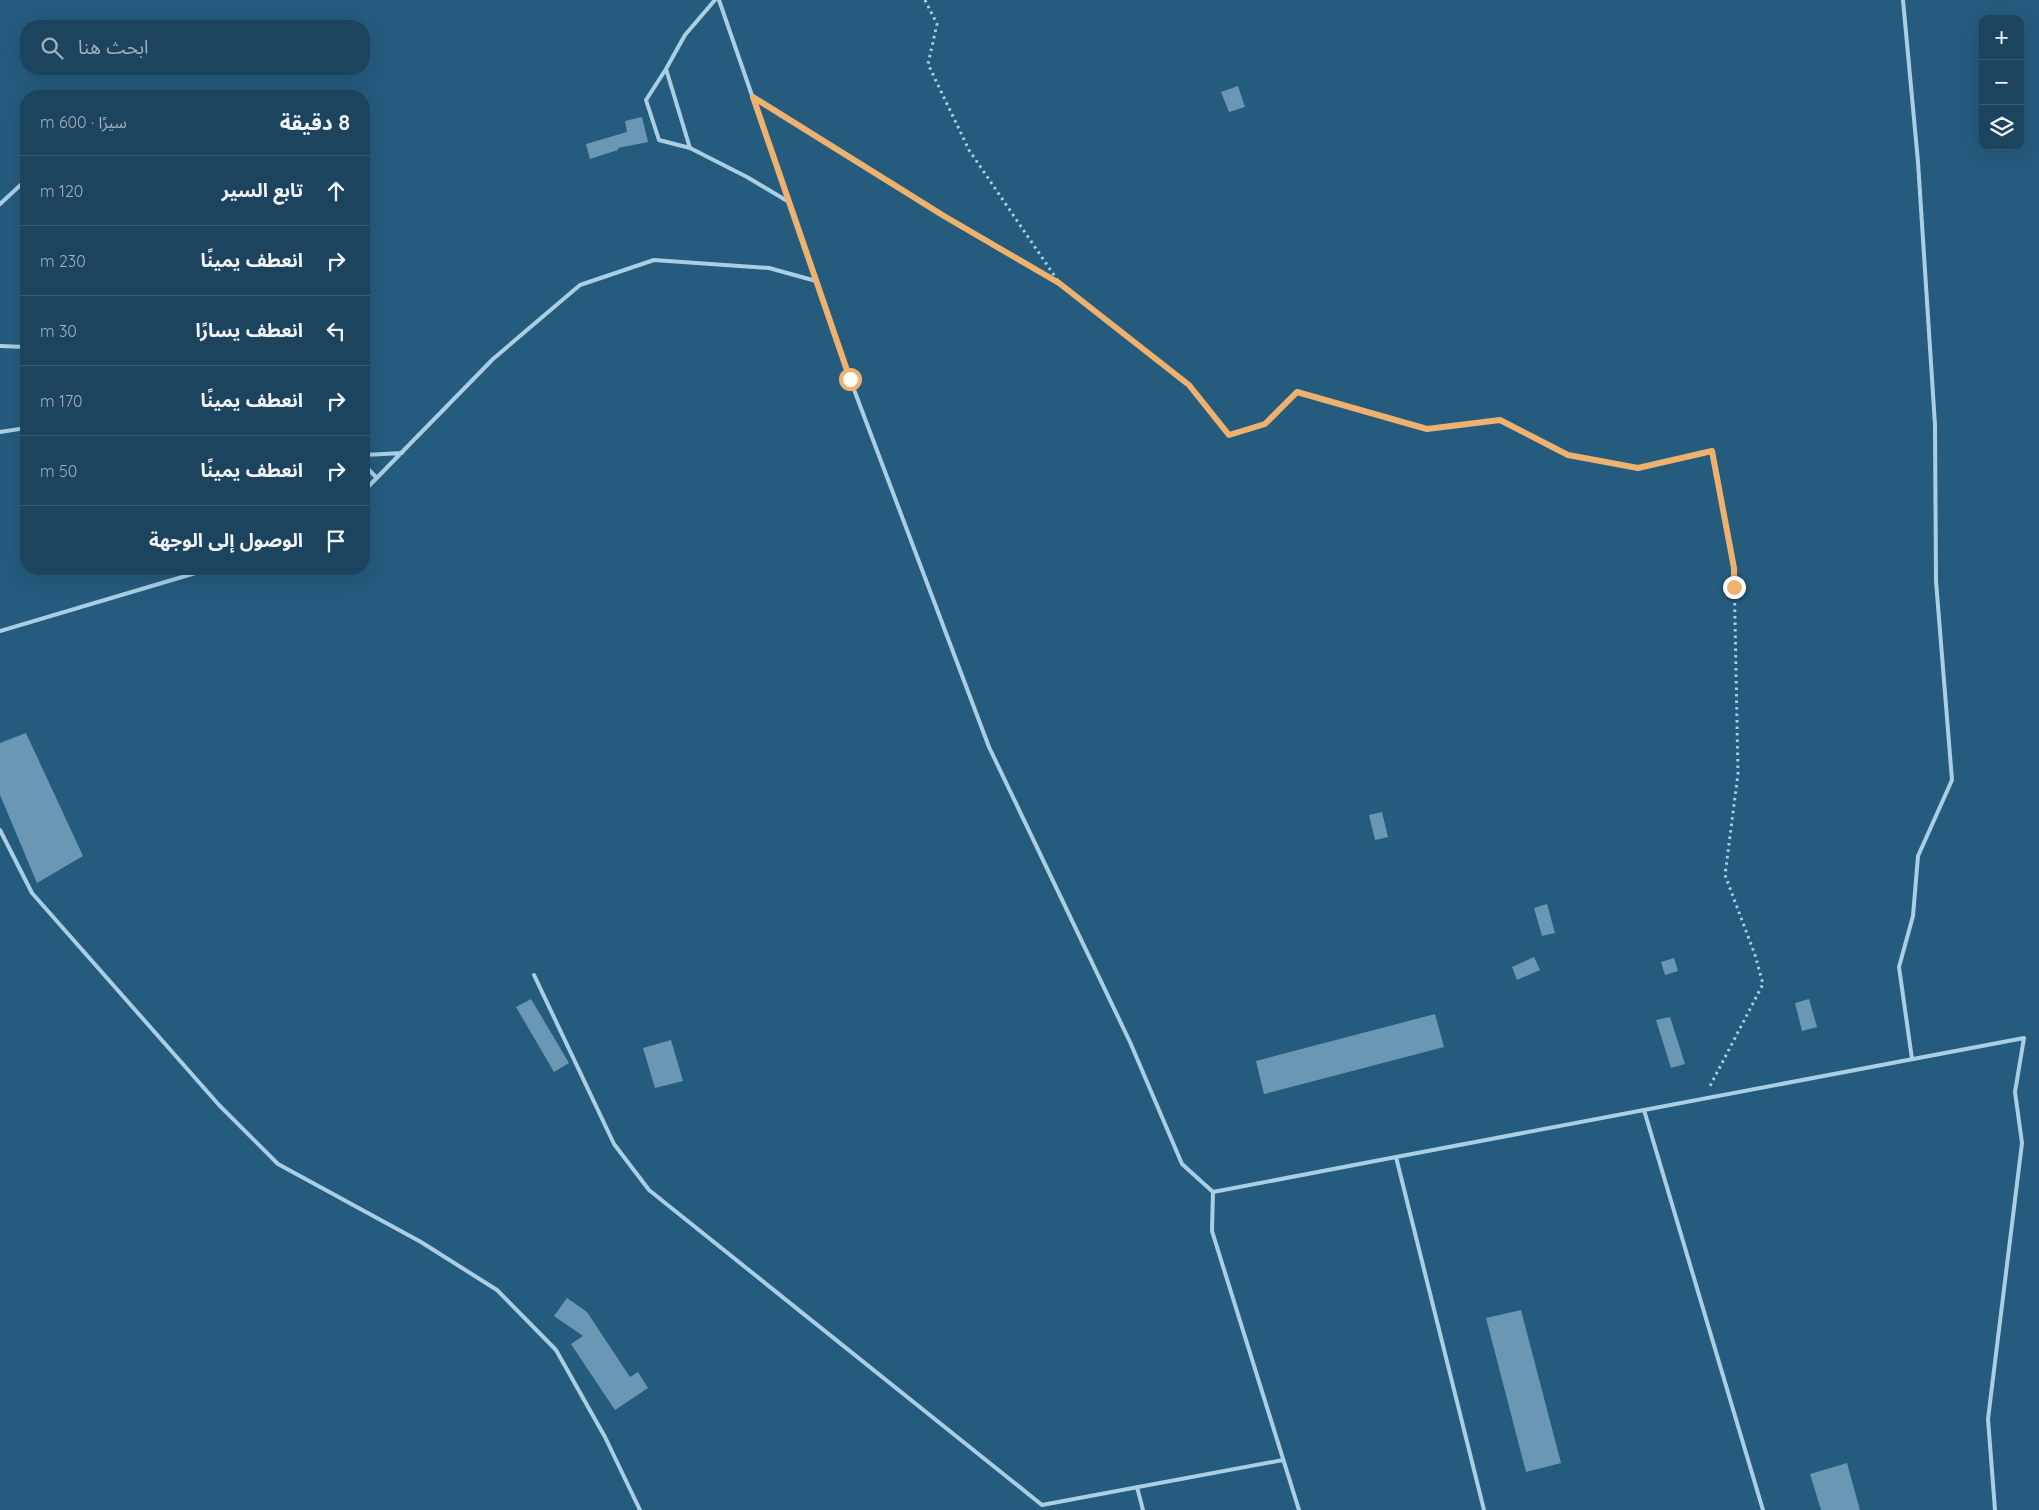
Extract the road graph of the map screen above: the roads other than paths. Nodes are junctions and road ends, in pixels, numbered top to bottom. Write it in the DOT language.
graph roads {
  1 [pos="717,0"];
  2 [pos="1903,0"];
  3 [pos="666,68"];
  4 [pos="690,148"];
  5 [pos="20,186"];
  6 [pos="789,202"];
  7 [pos="0,204"];
  8 [pos="816,281"];
  9 [pos="0,346"];
  10 [pos="20,347"];
  11 [pos="20,429"];
  12 [pos="0,432"];
  13 [pos="402,453"];
  14 [pos="370,455"];
  15 [pos="370,470"];
  16 [pos="377,478"];
  17 [pos="370,485"];
  18 [pos="189,575"];
  19 [pos="0,632"];
  20 [pos="0,830"];
  21 [pos="534,975"];
  22 [pos="1912,1059"];
  23 [pos="1644,1110"];
  24 [pos="1396,1157"];
  25 [pos="1214,1192"];
  26 [pos="1283,1460"];
  27 [pos="1137,1487"];
  28 [pos="1042,1507"];
  29 [pos="640,1510"];
  30 [pos="1143,1510"];
  31 [pos="1299,1510"];
  32 [pos="1484,1510"];
  33 [pos="1763,1510"];
  34 [pos="1995,1510"];
  1 -- 3 [label="lane"];
  1 -- 6 [label="lane"];
  2 -- 22 [label="lane"];
  3 -- 4 [label="lane"];
  3 -- 4 [label="lane"];
  4 -- 6 [label="lane"];
  5 -- 7 [label="lane"];
  6 -- 8 [label="lane"];
  8 -- 13 [label="lane"];
  8 -- 25 [label="lane"];
  9 -- 10 [label="lane"];
  11 -- 12 [label="lane"];
  13 -- 14 [label="lane"];
  13 -- 16 [label="lane"];
  15 -- 16 [label="lane"];
  16 -- 17 [label="lane"];
  18 -- 19 [label="lane"];
  20 -- 29 [label="lane"];
  21 -- 28 [label="lane"];
  22 -- 23 [label="lane"];
  22 -- 34 [label="lane"];
  23 -- 24 [label="lane"];
  23 -- 33 [label="lane"];
  24 -- 25 [label="lane"];
  24 -- 32 [label="lane"];
  25 -- 26 [label="lane"];
  26 -- 27 [label="lane"];
  26 -- 31 [label="lane"];
  27 -- 28 [label="lane"];
  27 -- 30 [label="lane"];
}
